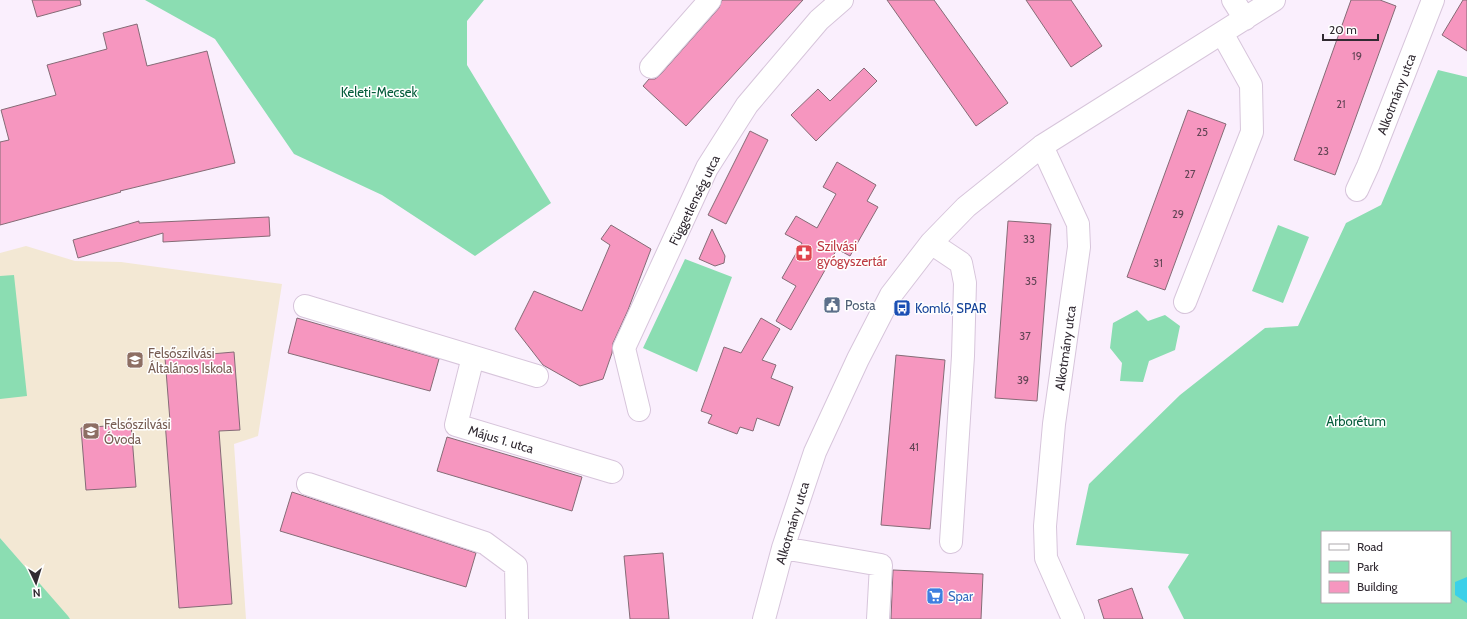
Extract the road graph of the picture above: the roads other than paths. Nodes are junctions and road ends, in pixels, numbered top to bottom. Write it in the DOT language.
graph roads {
  1 [pos="710,0"];
  2 [pos="842,0"];
  3 [pos="1233,0"];
  4 [pos="1274,0"];
  5 [pos="1433,0"];
  6 [pos="1245,19"];
  7 [pos="1222,33"];
  8 [pos="651,67"];
  9 [pos="1042,146"];
  10 [pos="1357,190"];
  11 [pos="931,243"];
  12 [pos="1185,302"];
  13 [pos="305,306"];
  14 [pos="473,357"];
  15 [pos="538,376"];
  16 [pos="639,410"];
  17 [pos="612,472"];
  18 [pos="308,484"];
  19 [pos="951,542"];
  20 [pos="783,548"];
  21 [pos="517,619"];
  22 [pos="764,619"];
  23 [pos="878,619"];
  24 [pos="1074,619"];
  1 -- 8 [label="street"];
  2 -- 16 [label="street, Függetlenség utca"];
  3 -- 6 [label="street"];
  4 -- 6 [label="street, Alkotmány utca"];
  5 -- 10 [label="street, Alkotmány utca"];
  6 -- 7 [label="street, Alkotmány utca"];
  7 -- 9 [label="street, Alkotmány utca"];
  7 -- 12 [label="street"];
  9 -- 11 [label="street, Alkotmány utca"];
  9 -- 24 [label="street, Alkotmány utca"];
  11 -- 19 [label="street"];
  11 -- 20 [label="street, Alkotmány utca"];
  13 -- 14 [label="street"];
  14 -- 15 [label="street"];
  14 -- 17 [label="street, Május 1. utca"];
  18 -- 21 [label="street"];
  20 -- 22 [label="street, Alkotmány utca"];
  20 -- 23 [label="street"];
}
